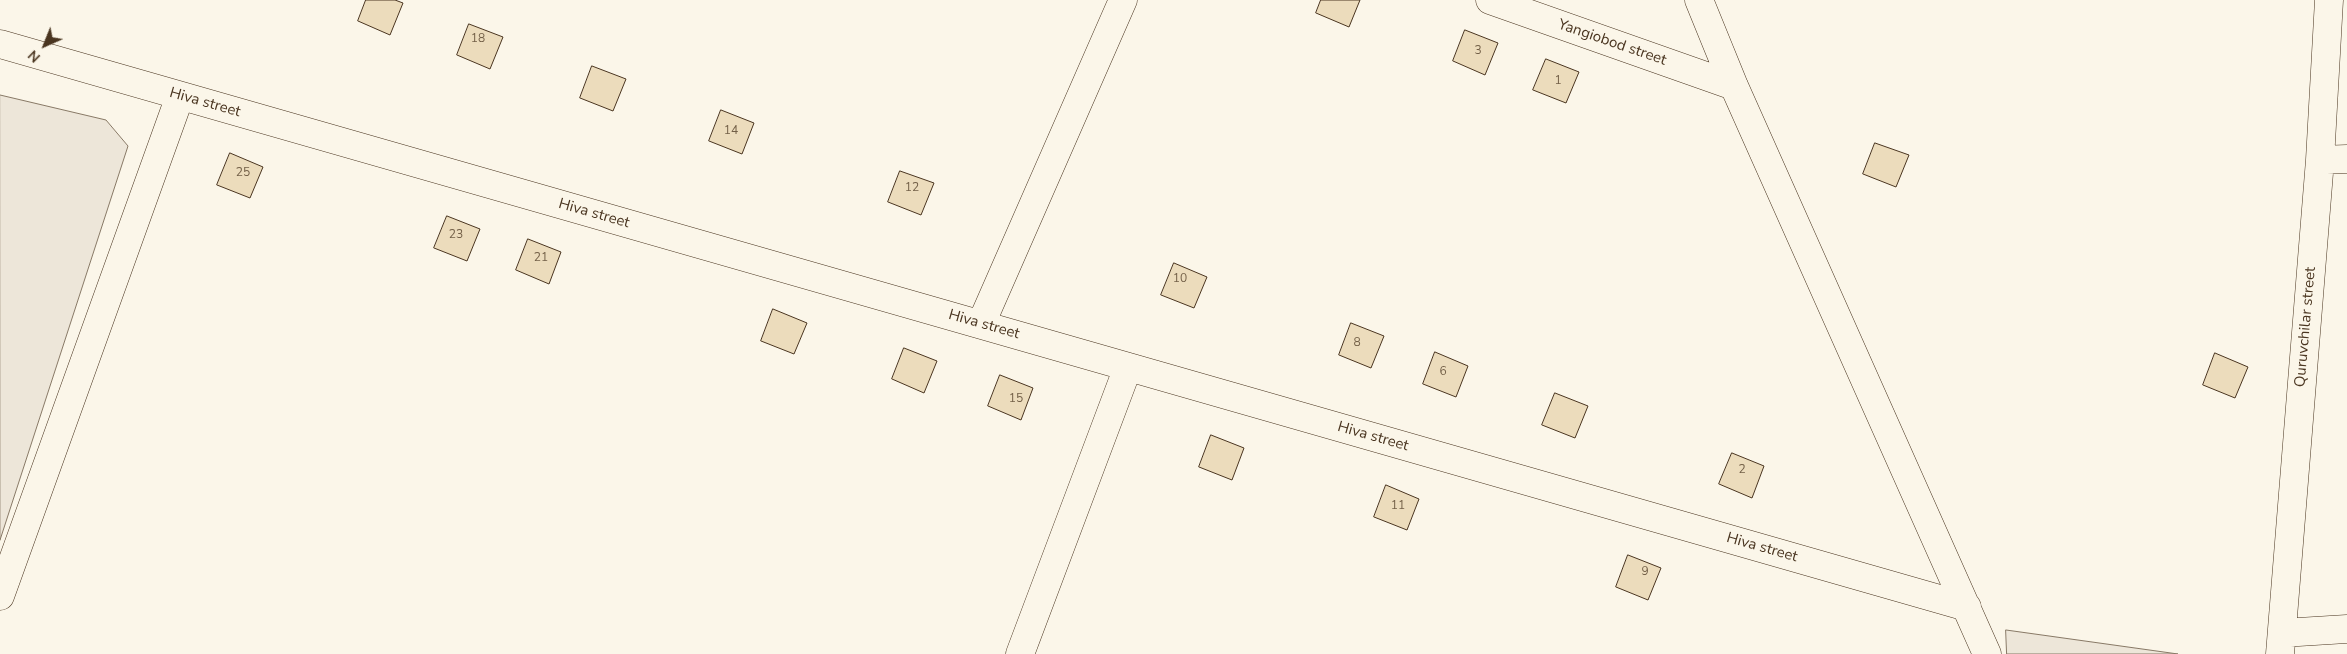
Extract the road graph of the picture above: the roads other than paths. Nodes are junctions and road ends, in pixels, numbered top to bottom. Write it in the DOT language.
graph roads {
  1 [pos="1123,0"];
  2 [pos="1490,0"];
  3 [pos="1699,0"];
  4 [pos="2329,0"];
  5 [pos="0,44"];
  6 [pos="1734,86"];
  7 [pos="180,96"];
  8 [pos="2347,159"];
  9 [pos="2320,160"];
  10 [pos="981,324"];
  11 [pos="1128,367"];
  12 [pos="0,596"];
  13 [pos="1968,607"];
  14 [pos="2347,629"];
  15 [pos="2281,644"];
  16 [pos="1020,654"];
  17 [pos="1987,654"];
  1 -- 10 [label="street"];
  2 -- 6 [label="street, Yangiobod street"];
  3 -- 6 [label="street"];
  4 -- 9 [label="street, Quruvchilar street"];
  5 -- 7 [label="street, Hiva street"];
  6 -- 13 [label="street"];
  7 -- 10 [label="street, Hiva street"];
  7 -- 12 [label="street"];
  8 -- 9 [label="street"];
  9 -- 15 [label="street, Quruvchilar street"];
  10 -- 11 [label="street, Hiva street"];
  11 -- 13 [label="street, Hiva street"];
  11 -- 16 [label="street"];
  13 -- 17 [label="street"];
  14 -- 15 [label="street"];
}
